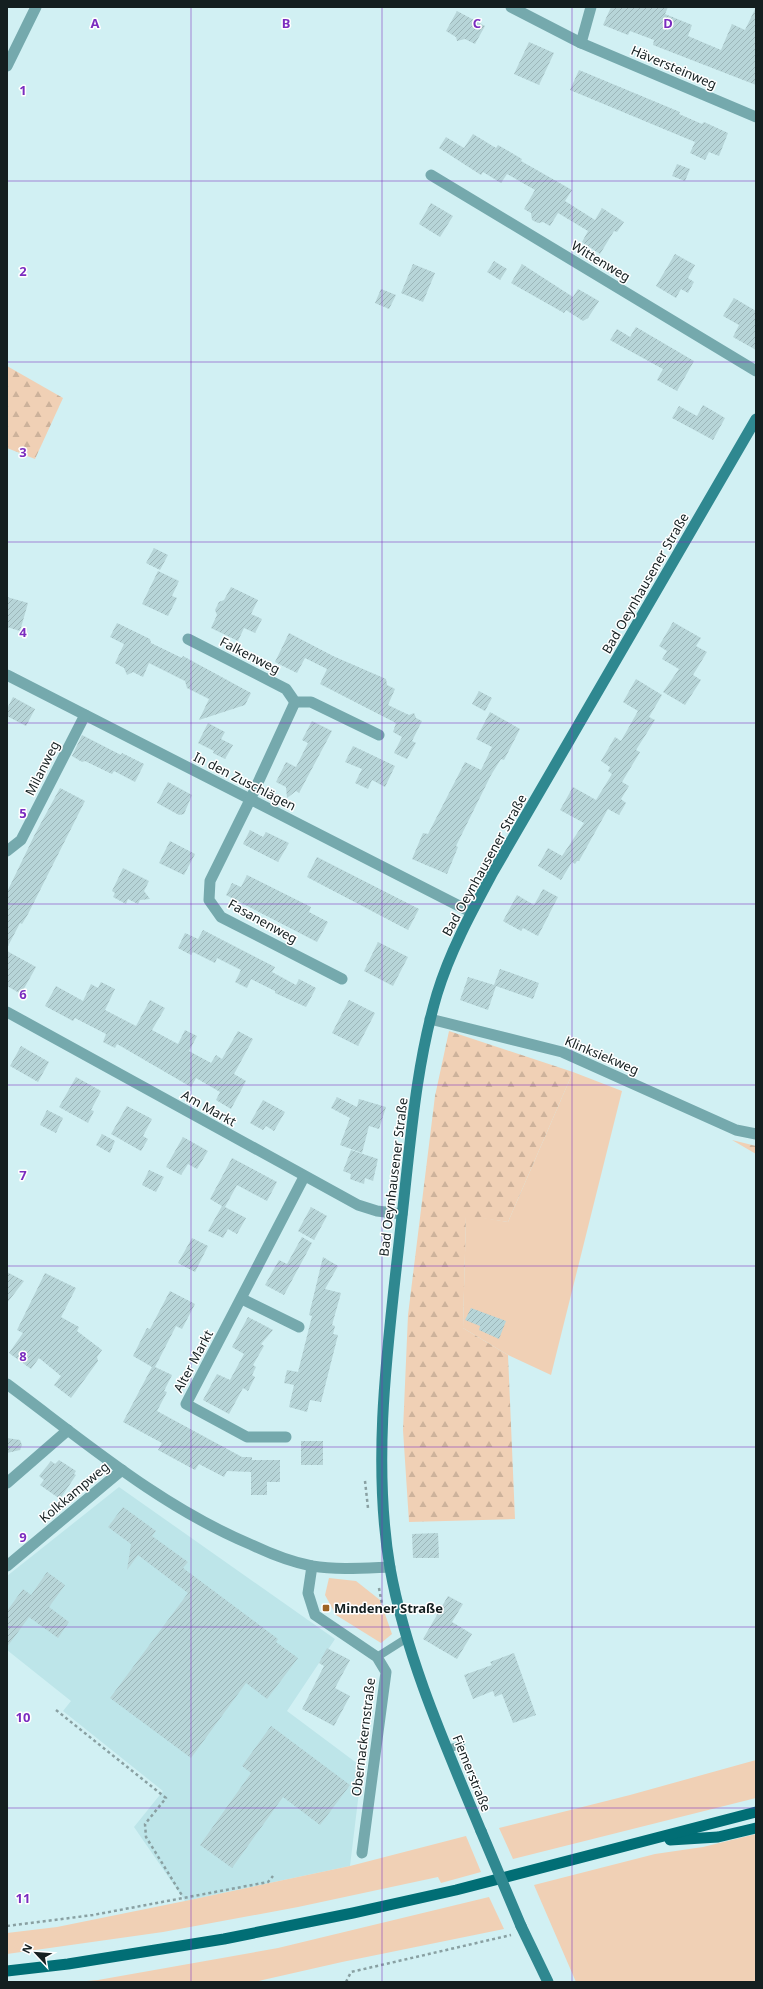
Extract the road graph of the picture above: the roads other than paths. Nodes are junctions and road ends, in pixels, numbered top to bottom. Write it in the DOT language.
graph roads {
  1 [pos="36,7"];
  2 [pos="511,7"];
  3 [pos="591,7"];
  4 [pos="581,43"];
  5 [pos="7,66"];
  6 [pos="756,117"];
  7 [pos="431,175"];
  8 [pos="756,371"];
  9 [pos="756,419"];
  10 [pos="188,639"];
  11 [pos="7,675"];
  12 [pos="295,702"];
  13 [pos="85,715"];
  14 [pos="379,735"];
  15 [pos="250,800"];
  16 [pos="7,851"];
  17 [pos="471,912"];
  18 [pos="342,979"];
  19 [pos="7,1012"];
  20 [pos="430,1019"];
  21 [pos="756,1134"];
  22 [pos="304,1177"];
  23 [pos="402,1214"];
  24 [pos="242,1299"];
  25 [pos="299,1327"];
  26 [pos="7,1384"];
  27 [pos="68,1430"];
  28 [pos="286,1437"];
  29 [pos="122,1470"];
  30 [pos="7,1483"];
  31 [pos="7,1566"];
  32 [pos="312,1566"];
  33 [pos="390,1567"];
  34 [pos="407,1638"];
  35 [pos="377,1657"];
  36 [pos="461,1745"];
  37 [pos="447,1749"];
  38 [pos="756,1812"];
  39 [pos="756,1828"];
  40 [pos="641,1843"];
  41 [pos="362,1853"];
  42 [pos="7,1971"];
  43 [pos="548,1982"];
  1 -- 5 [label="street"];
  2 -- 4 [label="street, Häversteinweg"];
  3 -- 4 [label="street"];
  4 -- 6 [label="street, Häversteinweg"];
  7 -- 8 [label="street, Wittenweg"];
  9 -- 17 [label="main road, Bad Oeynhausener Straße"];
  10 -- 12 [label="street, Falkenweg"];
  11 -- 13 [label="street, In den Zuschlägen"];
  12 -- 14 [label="street"];
  12 -- 15 [label="street"];
  13 -- 15 [label="street, In den Zuschlägen"];
  13 -- 16 [label="street, Milanweg"];
  15 -- 17 [label="street, In den Zuschlägen"];
  15 -- 18 [label="street, Fasanenweg"];
  17 -- 20 [label="main road, Bad Oeynhausener Straße"];
  19 -- 22 [label="street, Am Markt"];
  20 -- 21 [label="street, Klinksiekweg"];
  20 -- 23 [label="main road, Bad Oeynhausener Straße"];
  22 -- 23 [label="street, Am Markt"];
  22 -- 24 [label="street, Alter Markt"];
  23 -- 33 [label="main road, Bad Oeynhausener Straße"];
  24 -- 25 [label="street"];
  24 -- 28 [label="street, Alter Markt"];
  26 -- 27 [label="street"];
  27 -- 29 [label="street"];
  27 -- 30 [label="street"];
  29 -- 31 [label="street, Kolkkampweg"];
  29 -- 32 [label="street"];
  32 -- 33 [label="street"];
  32 -- 35 [label="street, Obernackernstraße"];
  33 -- 34 [label="main road, Fiemerstraße"];
  34 -- 35 [label="lane"];
  34 -- 37 [label="main road, Fiemerstraße"];
  35 -- 41 [label="street, Obernackernstraße"];
  36 -- 37 [label="lane"];
  37 -- 43 [label="main road, Fiemerstraße, bridge"];
  38 -- 40 [label="main road"];
  39 -- 40 [label="main road"];
  40 -- 42 [label="main road"];
}
